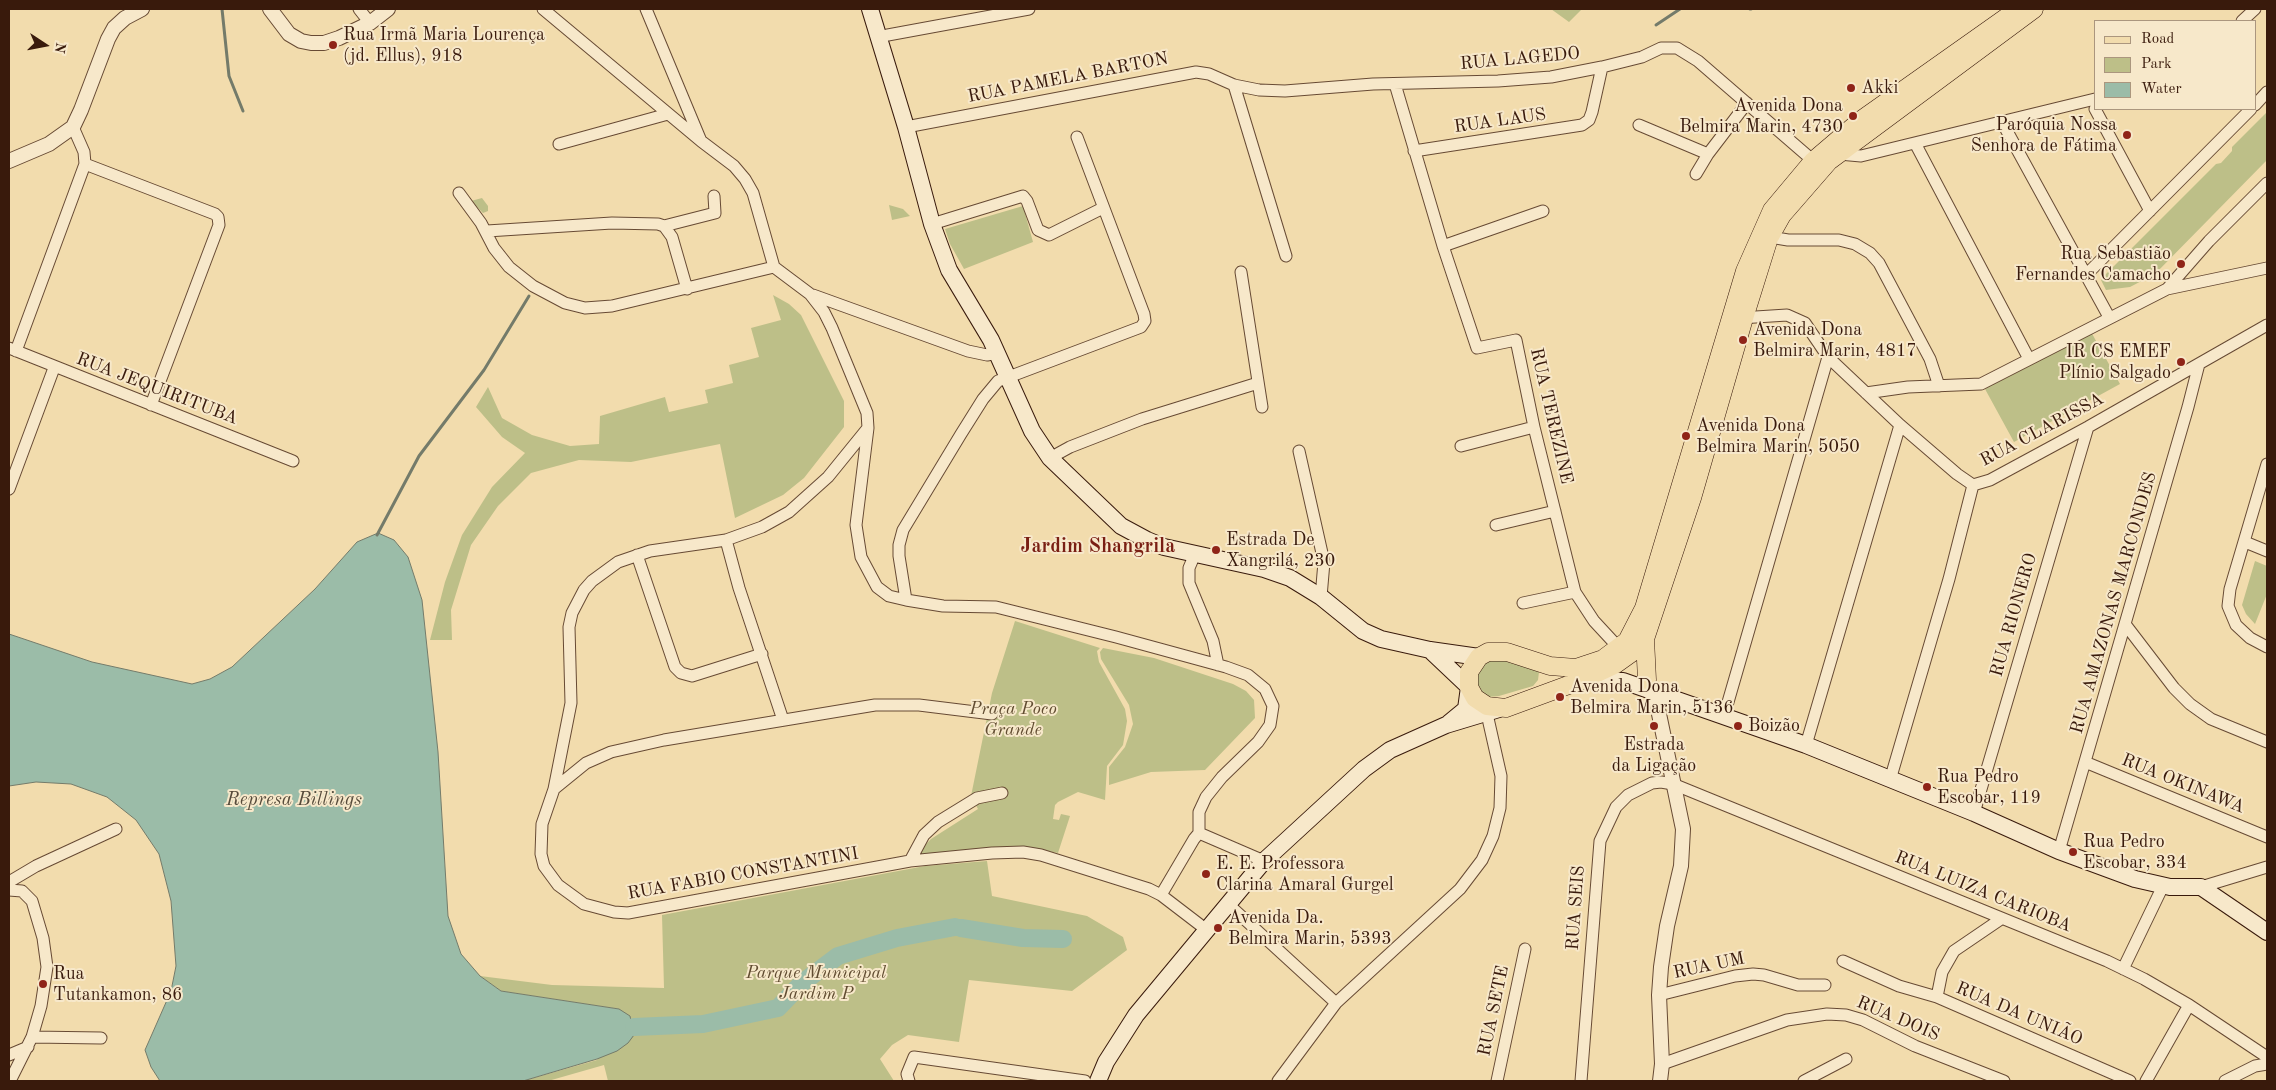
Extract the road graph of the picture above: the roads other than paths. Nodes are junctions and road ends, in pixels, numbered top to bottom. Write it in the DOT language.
graph roads {
  1 [pos="142,9"];
  2 [pos="270,9"];
  3 [pos="359,9"];
  4 [pos="388,9"];
  5 [pos="543,9"];
  6 [pos="646,9"];
  7 [pos="870,9"];
  8 [pos="1029,9"];
  9 [pos="2018,9"];
  10 [pos="2034,9"];
  11 [pos="2255,9"];
  12 [pos="2243,20"];
  13 [pos="370,22"];
  14 [pos="877,37"];
  15 [pos="1602,67"];
  16 [pos="1234,84"];
  17 [pos="1395,84"];
  18 [pos="2267,92"];
  19 [pos="1747,103"];
  20 [pos="2094,104"];
  21 [pos="2256,104"];
  22 [pos="2097,110"];
  23 [pos="2250,110"];
  24 [pos="668,114"];
  25 [pos="2002,122"];
  26 [pos="1639,125"];
  27 [pos="73,126"];
  28 [pos="906,127"];
  29 [pos="1076,137"];
  30 [pos="701,141"];
  31 [pos="1915,143"];
  32 [pos="559,144"];
  33 [pos="1843,149"];
  34 [pos="1414,151"];
  35 [pos="1708,154"];
  36 [pos="9,161"];
  37 [pos="85,164"];
  38 [pos="1818,165"];
  39 [pos="1696,174"];
  40 [pos="2267,183"];
  41 [pos="459,193"];
  42 [pos="714,196"];
  43 [pos="1103,208"];
  44 [pos="1543,211"];
  45 [pos="2150,211"];
  46 [pos="932,224"];
  47 [pos="664,226"];
  48 [pos="484,227"];
  49 [pos="1764,237"];
  50 [pos="1443,246"];
  51 [pos="1286,256"];
  52 [pos="774,267"];
  53 [pos="2267,268"];
  54 [pos="1241,272"];
  55 [pos="2085,276"];
  56 [pos="2167,288"];
  57 [pos="687,289"];
  58 [pos="810,294"];
  59 [pos="2109,317"];
  60 [pos="1737,318"];
  61 [pos="2267,326"];
  62 [pos="12,350"];
  63 [pos="998,352"];
  64 [pos="1828,357"];
  65 [pos="2029,359"];
  66 [pos="2199,364"];
  67 [pos="54,368"];
  68 [pos="1008,376"];
  69 [pos="1258,383"];
  70 [pos="1939,386"];
  71 [pos="1866,393"];
  72 [pos="150,405"];
  73 [pos="1262,408"];
  74 [pos="1900,425"];
  75 [pos="1534,427"];
  76 [pos="2088,427"];
  77 [pos="868,428"];
  78 [pos="1461,446"];
  79 [pos="1299,451"];
  80 [pos="1050,458"];
  81 [pos="293,461"];
  82 [pos="2267,464"];
  83 [pos="1973,485"];
  84 [pos="9,489"];
  85 [pos="1554,511"];
  86 [pos="1496,525"];
  87 [pos="726,540"];
  88 [pos="2245,542"];
  89 [pos="2267,551"];
  90 [pos="1195,554"];
  91 [pos="637,555"];
  92 [pos="1575,592"];
  93 [pos="1321,597"];
  94 [pos="906,600"];
  95 [pos="1523,603"];
  96 [pos="2125,624"];
  97 [pos="1645,639"];
  98 [pos="2267,647"];
  99 [pos="1430,650"];
  100 [pos="762,654"];
  101 [pos="1615,655"];
  102 [pos="1479,657"];
  103 [pos="1542,664"];
  104 [pos="1218,665"];
  105 [pos="1582,680"];
  106 [pos="1650,685"];
  107 [pos="1469,687"];
  108 [pos="1540,695"];
  109 [pos="1493,711"];
  110 [pos="992,714"];
  111 [pos="1724,716"];
  112 [pos="783,720"];
  113 [pos="1446,726"];
  114 [pos="2267,742"];
  115 [pos="1806,745"];
  116 [pos="2085,762"];
  117 [pos="1890,780"];
  118 [pos="1673,784"];
  119 [pos="554,789"];
  120 [pos="1002,794"];
  121 [pos="1974,813"];
  122 [pos="116,829"];
  123 [pos="1199,833"];
  124 [pos="2267,837"];
  125 [pos="2059,851"];
  126 [pos="1264,861"];
  127 [pos="910,862"];
  128 [pos="2267,867"];
  129 [pos="9,882"];
  130 [pos="2163,886"];
  131 [pos="2201,887"];
  132 [pos="9,890"];
  133 [pos="1161,895"];
  134 [pos="1228,904"];
  135 [pos="2001,919"];
  136 [pos="1208,931"];
  137 [pos="2267,932"];
  138 [pos="1525,949"];
  139 [pos="1843,961"];
  140 [pos="2123,969"];
  141 [pos="1825,985"];
  142 [pos="1659,995"];
  143 [pos="1937,997"];
  144 [pos="1336,1003"];
  145 [pos="2189,1005"];
  146 [pos="101,1038"];
  147 [pos="30,1042"];
  148 [pos="9,1055"];
  149 [pos="2267,1057"];
  150 [pos="1846,1059"];
  151 [pos="1662,1064"];
  152 [pos="2267,1064"];
  153 [pos="908,1078"];
  154 [pos="1982,1078"];
  155 [pos="10,1081"];
  156 [pos="1085,1081"];
  157 [pos="1098,1081"];
  158 [pos="1278,1081"];
  159 [pos="1497,1081"];
  160 [pos="1582,1081"];
  161 [pos="1660,1081"];
  162 [pos="1804,1081"];
  163 [pos="2004,1081"];
  164 [pos="2130,1081"];
  165 [pos="2146,1081"];
  166 [pos="2225,1081"];
  1 -- 27 [label="street"];
  2 -- 13 [label="street"];
  3 -- 13 [label="street"];
  4 -- 13 [label="street"];
  5 -- 24 [label="street"];
  6 -- 30 [label="street"];
  7 -- 14 [label="main road"];
  8 -- 14 [label="street"];
  9 -- 33 [label="main road"];
  10 -- 33 [label="main road"];
  11 -- 12 [label="street"];
  14 -- 28 [label="main road"];
  15 -- 17 [label="street, RUA LAGEDO"];
  15 -- 19 [label="street, RUA LAGEDO"];
  15 -- 34 [label="street, RUA LAUS"];
  16 -- 17 [label="street, RUA LAGEDO"];
  16 -- 28 [label="street, RUA PAMELA BARTON"];
  16 -- 51 [label="street"];
  17 -- 34 [label="street, RUA TEREZINE"];
  18 -- 21 [label="street"];
  19 -- 35 [label="street"];
  19 -- 38 [label="street, RUA LAGEDO"];
  20 -- 25 [label="street"];
  22 -- 45 [label="street"];
  23 -- 45 [label="street"];
  24 -- 30 [label="street"];
  24 -- 32 [label="street"];
  25 -- 31 [label="street"];
  25 -- 55 [label="street"];
  26 -- 35 [label="street"];
  27 -- 36 [label="street"];
  27 -- 37 [label="street"];
  28 -- 46 [label="main road"];
  29 -- 43 [label="street"];
  30 -- 52 [label="street"];
  31 -- 33 [label="street"];
  31 -- 65 [label="street"];
  33 -- 38 [label="main road"];
  34 -- 50 [label="street, RUA TEREZINE"];
  35 -- 39 [label="street"];
  37 -- 62 [label="street"];
  37 -- 72 [label="street"];
  38 -- 49 [label="main road"];
  40 -- 56 [label="street"];
  41 -- 48 [label="street"];
  42 -- 47 [label="street"];
  43 -- 46 [label="street"];
  43 -- 68 [label="street"];
  44 -- 50 [label="street"];
  45 -- 55 [label="street"];
  46 -- 63 [label="main road"];
  47 -- 48 [label="street"];
  47 -- 57 [label="street"];
  48 -- 57 [label="street"];
  49 -- 60 [label="main road"];
  49 -- 70 [label="street"];
  50 -- 75 [label="street, RUA TEREZINE"];
  52 -- 57 [label="street"];
  52 -- 58 [label="street"];
  53 -- 56 [label="street"];
  54 -- 69 [label="street"];
  55 -- 59 [label="street"];
  56 -- 59 [label="street"];
  58 -- 63 [label="street"];
  58 -- 77 [label="street"];
  59 -- 65 [label="street"];
  60 -- 64 [label="street, RUA CLARISSA"];
  60 -- 97 [label="main road"];
  60 -- 101 [label="main road"];
  61 -- 66 [label="street, RUA CLARISSA"];
  62 -- 67 [label="street, RUA JEQUIRITUBA"];
  63 -- 68 [label="main road"];
  64 -- 71 [label="street, RUA CLARISSA"];
  64 -- 111 [label="street"];
  65 -- 70 [label="street"];
  66 -- 76 [label="street, RUA CLARISSA"];
  66 -- 96 [label="street, RUA AMAZONAS MARCONDES"];
  67 -- 72 [label="street, RUA JEQUIRITUBA"];
  67 -- 84 [label="street"];
  68 -- 80 [label="main road"];
  68 -- 94 [label="street"];
  69 -- 73 [label="street"];
  69 -- 80 [label="street"];
  70 -- 71 [label="street"];
  71 -- 74 [label="street, RUA CLARISSA"];
  72 -- 81 [label="street, RUA JEQUIRITUBA"];
  74 -- 83 [label="street, RUA CLARISSA"];
  74 -- 115 [label="street"];
  75 -- 78 [label="street"];
  75 -- 85 [label="street, RUA TEREZINE"];
  76 -- 83 [label="street, RUA CLARISSA"];
  76 -- 121 [label="street, RUA RIONERO"];
  77 -- 87 [label="street"];
  77 -- 94 [label="street"];
  79 -- 93 [label="street"];
  80 -- 90 [label="main road"];
  82 -- 88 [label="street"];
  83 -- 117 [label="street"];
  85 -- 86 [label="street"];
  85 -- 92 [label="street, RUA TEREZINE"];
  87 -- 91 [label="street"];
  87 -- 100 [label="street"];
  88 -- 89 [label="street"];
  88 -- 98 [label="street"];
  90 -- 93 [label="main road"];
  90 -- 104 [label="street"];
  91 -- 100 [label="street"];
  91 -- 119 [label="street"];
  92 -- 95 [label="street"];
  92 -- 101 [label="street, RUA TEREZINE"];
  93 -- 99 [label="main road"];
  94 -- 104 [label="street"];
  96 -- 114 [label="street"];
  96 -- 116 [label="street, RUA AMAZONAS MARCONDES"];
  97 -- 101 [label="main road"];
  97 -- 106 [label="main road"];
  99 -- 102 [label="main road"];
  99 -- 107 [label="main road"];
  100 -- 112 [label="street"];
  101 -- 103 [label="main road"];
  101 -- 105 [label="main road"];
  101 -- 106 [label="main road"];
  102 -- 103 [label="main road"];
  102 -- 107 [label="main road"];
  103 -- 108 [label="main road"];
  104 -- 123 [label="street"];
  105 -- 106 [label="main road"];
  105 -- 108 [label="main road"];
  106 -- 111 [label="main road"];
  106 -- 118 [label="street"];
  107 -- 109 [label="main road"];
  107 -- 113 [label="main road"];
  108 -- 109 [label="main road"];
  109 -- 113 [label="main road"];
  109 -- 144 [label="street"];
  110 -- 112 [label="street, RUA FABIO CONSTANTINI"];
  111 -- 115 [label="main road"];
  112 -- 119 [label="street, RUA FABIO CONSTANTINI"];
  113 -- 126 [label="main road"];
  115 -- 117 [label="main road"];
  116 -- 124 [label="street, RUA OKINAWA"];
  116 -- 125 [label="street, RUA AMAZONAS MARCONDES"];
  117 -- 121 [label="main road"];
  118 -- 135 [label="street, RUA LUIZA CARIOBA"];
  118 -- 142 [label="street"];
  118 -- 160 [label="street, RUA SEIS"];
  119 -- 127 [label="street, RUA FABIO CONSTANTINI"];
  120 -- 127 [label="street"];
  121 -- 125 [label="main road"];
  122 -- 129 [label="street"];
  123 -- 126 [label="street"];
  123 -- 133 [label="street"];
  125 -- 130 [label="main road"];
  126 -- 134 [label="main road"];
  127 -- 133 [label="street, RUA FABIO CONSTANTINI"];
  128 -- 131 [label="street"];
  130 -- 131 [label="main road"];
  130 -- 140 [label="street"];
  131 -- 137 [label="main road"];
  132 -- 147 [label="street"];
  133 -- 136 [label="street, RUA FABIO CONSTANTINI"];
  134 -- 136 [label="main road"];
  134 -- 144 [label="street"];
  135 -- 140 [label="street, RUA LUIZA CARIOBA"];
  135 -- 143 [label="street, RUA DA UNIÃO"];
  136 -- 157 [label="main road"];
  138 -- 159 [label="street, RUA SETE"];
  139 -- 143 [label="street"];
  140 -- 145 [label="street, RUA LUIZA CARIOBA"];
  141 -- 142 [label="street, RUA UM"];
  142 -- 151 [label="street"];
  143 -- 164 [label="street, RUA DA UNIÃO"];
  144 -- 158 [label="street"];
  145 -- 149 [label="street, RUA LUIZA CARIOBA"];
  145 -- 165 [label="street"];
  146 -- 147 [label="street"];
  147 -- 148 [label="street"];
  147 -- 155 [label="street"];
  150 -- 162 [label="street"];
  151 -- 154 [label="street, RUA DOIS"];
  151 -- 161 [label="street"];
  152 -- 166 [label="street"];
  153 -- 156 [label="street"];
  154 -- 163 [label="street, RUA DOIS"];
}
